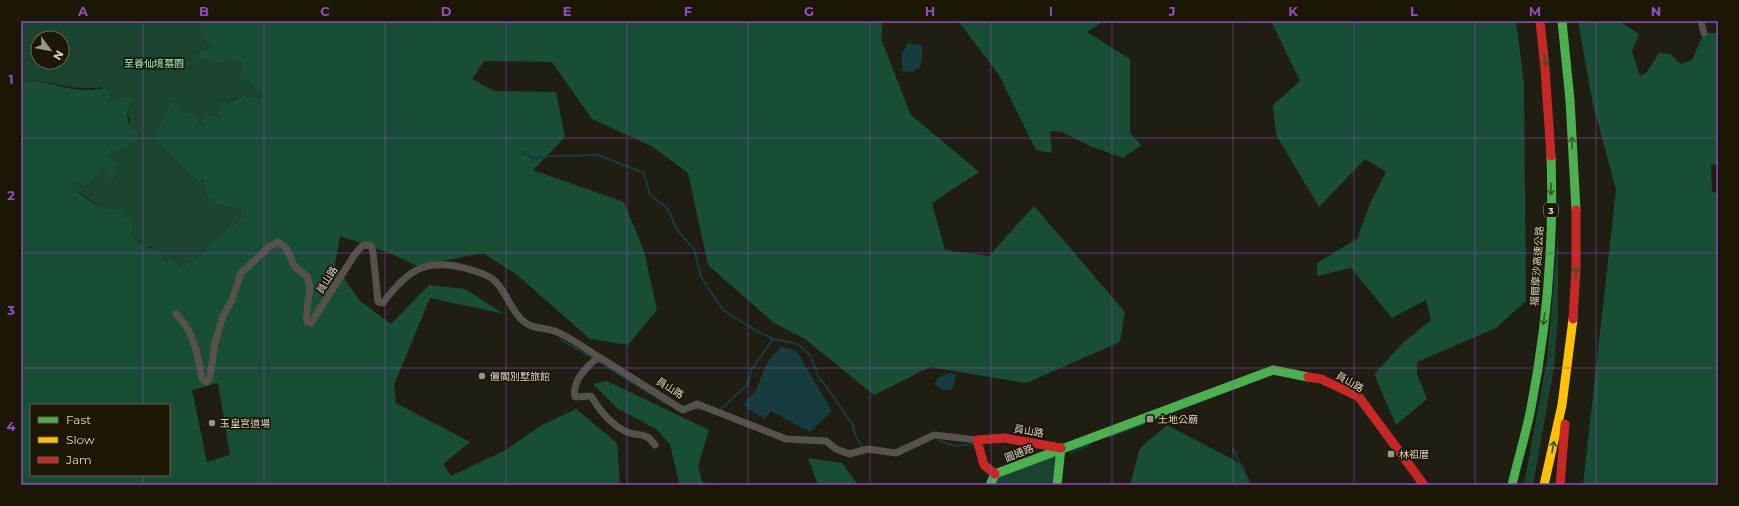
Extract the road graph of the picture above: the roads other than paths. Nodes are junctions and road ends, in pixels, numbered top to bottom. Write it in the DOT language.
graph roads {
  1 [pos="1540,21"];
  2 [pos="1562,21"];
  3 [pos="1701,21"];
  4 [pos="1704,34"];
  5 [pos="176,314"];
  6 [pos="599,357"];
  7 [pos="1565,381"];
  8 [pos="1533,397"];
  9 [pos="978,443"];
  10 [pos="655,445"];
  11 [pos="1062,448"];
  12 [pos="992,480"];
  13 [pos="1057,485"];
  14 [pos="1424,485"];
  15 [pos="1506,485"];
  16 [pos="1512,485"];
  17 [pos="1544,485"];
  18 [pos="1560,485"];
  1 -- 8 [label="main road, 福爾摩沙高速公路 / 3, one-way"];
  7 -- 2 [label="main road, one-way"];
  3 -- 4 [label="street"];
  5 -- 6 [label="street, 員山路"];
  6 -- 9 [label="street, 員山路"];
  6 -- 10 [label="street"];
  17 -- 7 [label="main road, one-way"];
  7 -- 18 [label="main road"];
  8 -- 15 [label="main road"];
  8 -- 16 [label="main road, 福爾摩沙高速公路 / 3"];
  9 -- 11 [label="main road, 員山路"];
  9 -- 12 [label="main road"];
  11 -- 12 [label="main road, 圓通路"];
  11 -- 13 [label="main road"];
  11 -- 14 [label="main road, 員山路"];
}
